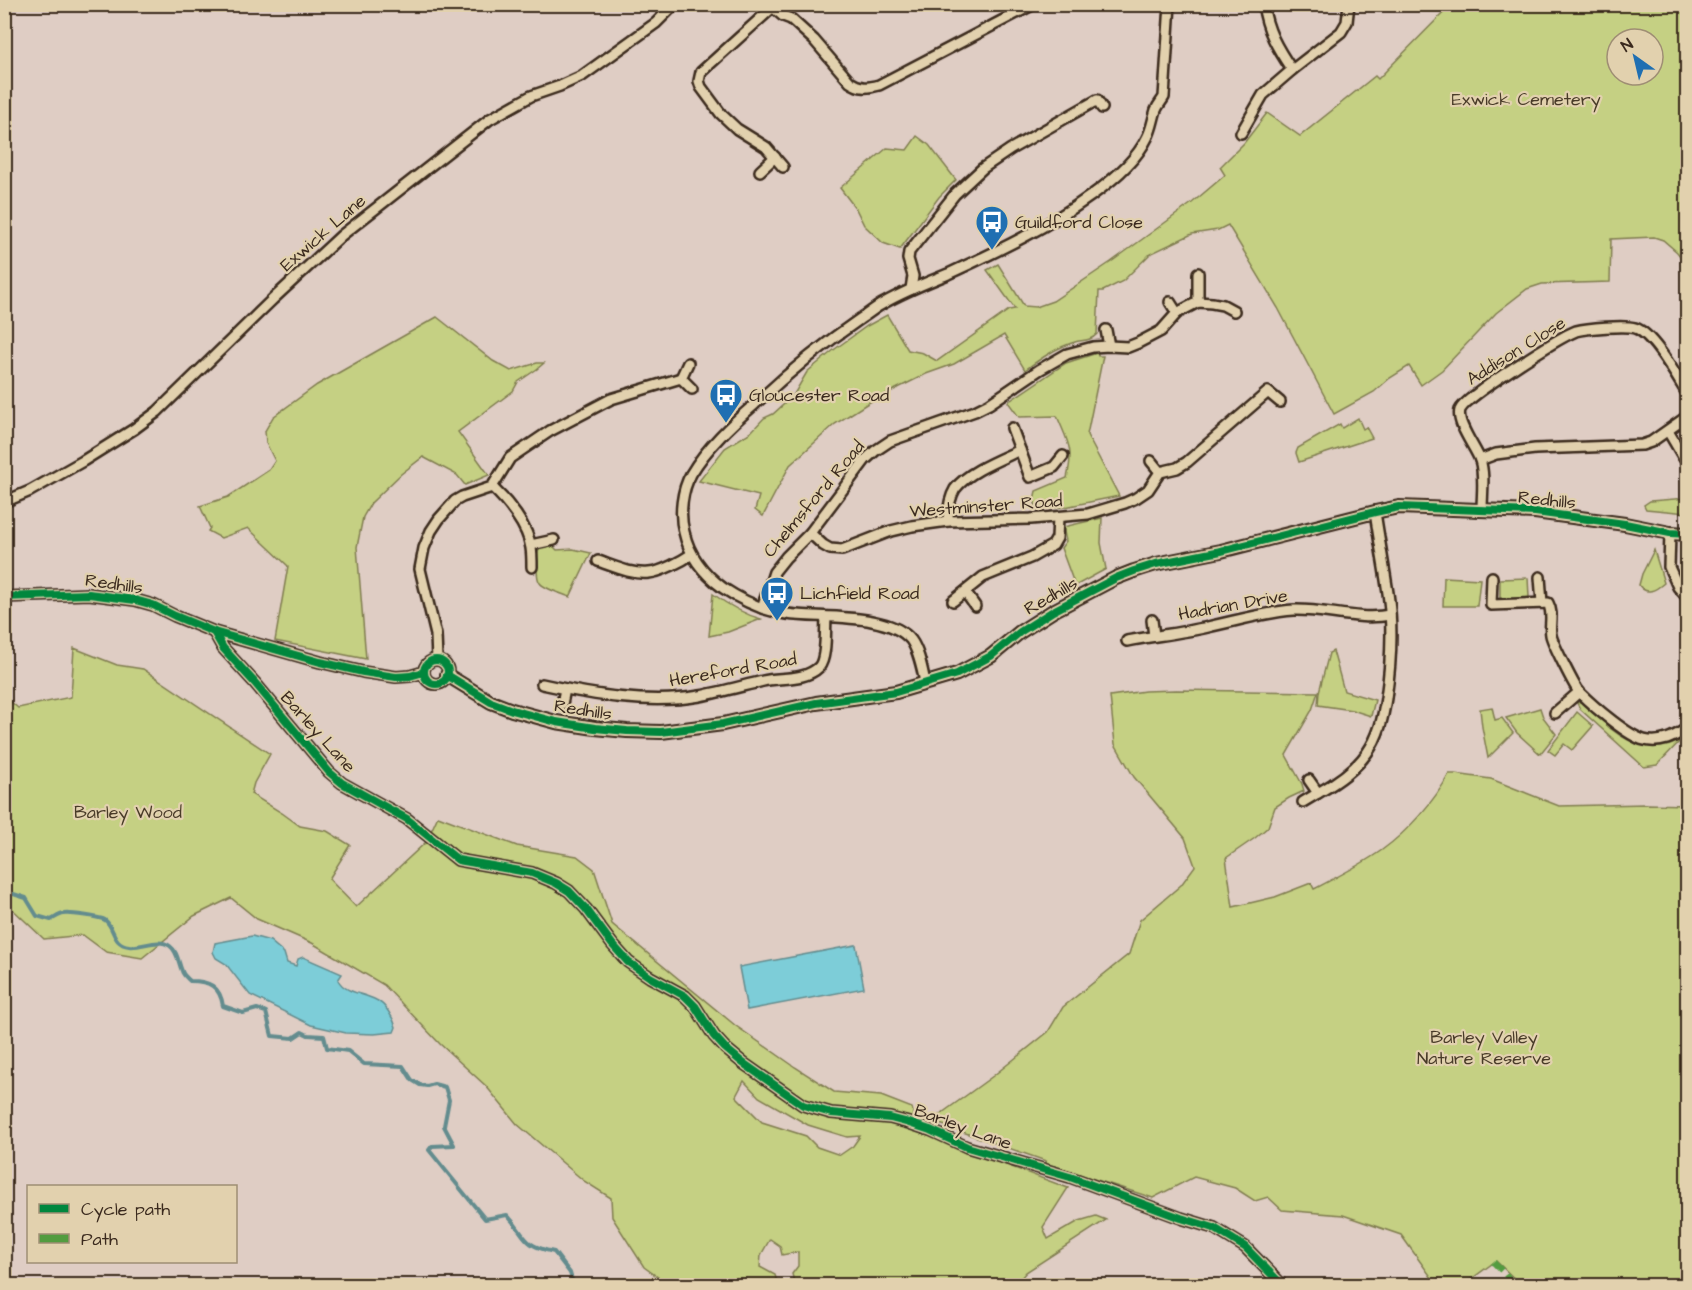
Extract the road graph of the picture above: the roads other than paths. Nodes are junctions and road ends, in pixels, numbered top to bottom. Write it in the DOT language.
graph roads {
  1 [pos="675,4"];
  2 [pos="1035,4"];
  3 [pos="1170,4"];
  4 [pos="1263,4"];
  5 [pos="1349,4"];
  6 [pos="771,6"];
  7 [pos="1292,70"];
  8 [pos="1098,99"];
  9 [pos="1241,133"];
  10 [pos="775,157"];
  11 [pos="783,167"];
  12 [pos="760,171"];
  13 [pos="1198,273"];
  14 [pos="910,289"];
  15 [pos="1170,302"];
  16 [pos="1198,302"];
  17 [pos="1234,311"];
  18 [pos="1178,313"];
  19 [pos="1106,330"];
  20 [pos="1108,346"];
  21 [pos="688,363"];
  22 [pos="681,378"];
  23 [pos="1271,381"];
  24 [pos="692,389"];
  25 [pos="1268,392"];
  26 [pos="1688,395"];
  27 [pos="1280,402"];
  28 [pos="1688,416"];
  29 [pos="1012,428"];
  30 [pos="1668,431"];
  31 [pos="1020,450"];
  32 [pos="1063,456"];
  33 [pos="1480,460"];
  34 [pos="1151,461"];
  35 [pos="1688,465"];
  36 [pos="1160,472"];
  37 [pos="492,487"];
  38 [pos="4,502"];
  39 [pos="1482,510"];
  40 [pos="1375,512"];
  41 [pos="1058,517"];
  42 [pos="948,521"];
  43 [pos="810,533"];
  44 [pos="1670,533"];
  45 [pos="1688,534"];
  46 [pos="554,540"];
  47 [pos="531,545"];
  48 [pos="692,554"];
  49 [pos="598,561"];
  50 [pos="532,567"];
  51 [pos="616,567"];
  52 [pos="1492,577"];
  53 [pos="1540,577"];
  54 [pos="613,579"];
  55 [pos="965,592"];
  56 [pos="4,597"];
  57 [pos="1688,598"];
  58 [pos="953,601"];
  59 [pos="1542,603"];
  60 [pos="975,606"];
  61 [pos="762,608"];
  62 [pos="1390,615"];
  63 [pos="826,618"];
  64 [pos="1152,620"];
  65 [pos="214,632"];
  66 [pos="1154,636"];
  67 [pos="1127,641"];
  68 [pos="437,660"];
  69 [pos="424,672"];
  70 [pos="447,675"];
  71 [pos="925,682"];
  72 [pos="542,684"];
  73 [pos="565,689"];
  74 [pos="1579,692"];
  75 [pos="562,704"];
  76 [pos="1555,713"];
  77 [pos="1688,728"];
  78 [pos="1309,780"];
  79 [pos="1318,793"];
  80 [pos="1303,802"];
  81 [pos="1283,1286"];
  1 -- 38 [label="street, Exwick Lane"];
  2 -- 6 [label="street"];
  3 -- 14 [label="street"];
  4 -- 7 [label="street"];
  5 -- 7 [label="street"];
  6 -- 10 [label="street"];
  7 -- 9 [label="street"];
  8 -- 14 [label="street"];
  10 -- 11 [label="street"];
  10 -- 12 [label="street"];
  13 -- 16 [label="street"];
  14 -- 48 [label="street"];
  15 -- 18 [label="street"];
  16 -- 17 [label="street"];
  16 -- 18 [label="street, Chelmsford Road"];
  18 -- 20 [label="street, Chelmsford Road"];
  19 -- 20 [label="street"];
  20 -- 43 [label="street, Chelmsford Road"];
  21 -- 22 [label="street"];
  22 -- 24 [label="street"];
  22 -- 37 [label="street"];
  23 -- 25 [label="street"];
  25 -- 27 [label="street"];
  25 -- 36 [label="street, Westminster Road"];
  26 -- 33 [label="street, Addison Close"];
  28 -- 30 [label="street"];
  29 -- 31 [label="street"];
  30 -- 33 [label="street"];
  30 -- 35 [label="street"];
  31 -- 32 [label="street"];
  31 -- 42 [label="street"];
  33 -- 39 [label="street, Addison Close"];
  34 -- 36 [label="street"];
  36 -- 41 [label="street, Westminster Road"];
  37 -- 47 [label="street"];
  37 -- 68 [label="street"];
  39 -- 40 [label="street, Redhills"];
  39 -- 44 [label="street, Redhills"];
  40 -- 62 [label="street"];
  40 -- 71 [label="street, Redhills"];
  41 -- 42 [label="street, Westminster Road"];
  41 -- 55 [label="street"];
  42 -- 43 [label="street, Westminster Road"];
  43 -- 61 [label="street, Chelmsford Road"];
  44 -- 45 [label="street, Redhills"];
  44 -- 57 [label="street"];
  46 -- 47 [label="street"];
  47 -- 50 [label="street"];
  48 -- 51 [label="street"];
  48 -- 61 [label="street"];
  49 -- 51 [label="street"];
  51 -- 54 [label="street"];
  52 -- 59 [label="street"];
  53 -- 59 [label="street"];
  55 -- 58 [label="street"];
  55 -- 60 [label="street"];
  56 -- 65 [label="street, Redhills"];
  59 -- 74 [label="street"];
  61 -- 63 [label="street"];
  62 -- 66 [label="street, Hadrian Drive"];
  62 -- 79 [label="street"];
  63 -- 71 [label="street"];
  63 -- 73 [label="street, Hereford Road"];
  64 -- 66 [label="street"];
  65 -- 69 [label="street, Redhills"];
  65 -- 81 [label="street, Barley Lane"];
  66 -- 67 [label="street, Hadrian Drive"];
  68 -- 69 [label="street"];
  68 -- 70 [label="street, Redhills"];
  69 -- 70 [label="street, Redhills"];
  70 -- 71 [label="street, Redhills"];
  72 -- 73 [label="street, Hereford Road"];
  73 -- 75 [label="street"];
  74 -- 76 [label="street"];
  74 -- 77 [label="street"];
  78 -- 79 [label="street"];
  79 -- 80 [label="street"];
}
